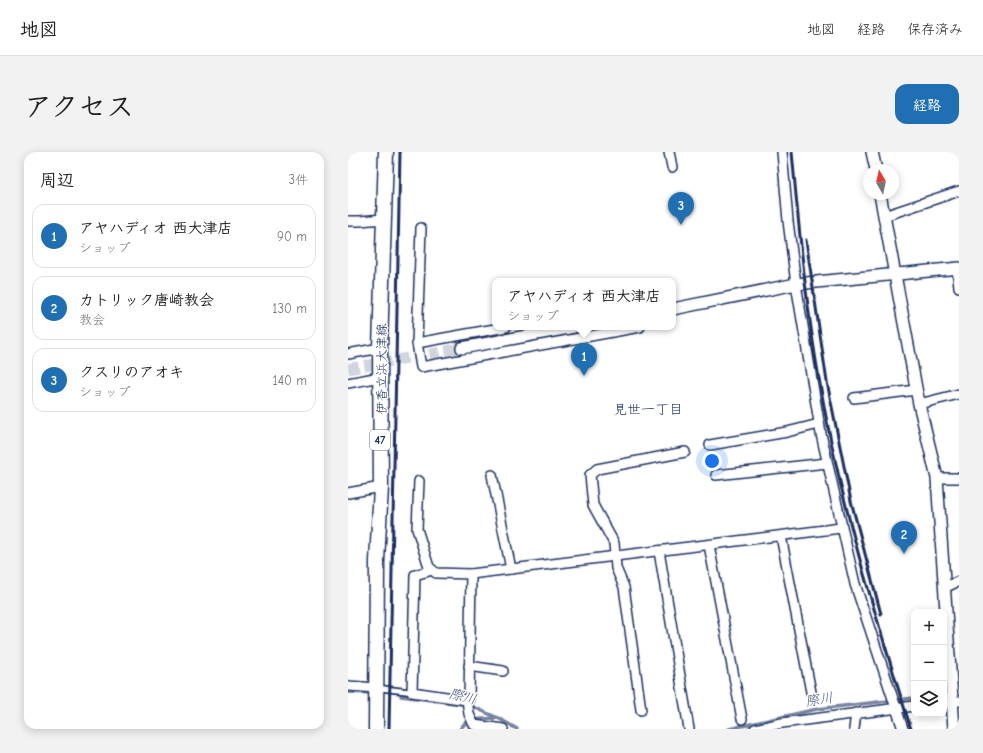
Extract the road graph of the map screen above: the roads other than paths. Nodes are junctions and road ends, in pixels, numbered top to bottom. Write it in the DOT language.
graph roads {
  1 [pos="386,152"];
  2 [pos="669,152"];
  3 [pos="782,152"];
  4 [pos="872,152"];
  5 [pos="875,164"];
  6 [pos="672,167"];
  7 [pos="959,191"];
  8 [pos="881,200"];
  9 [pos="884,216"];
  10 [pos="384,219"];
  11 [pos="348,221"];
  12 [pos="421,228"];
  13 [pos="958,268"];
  14 [pos="894,274"];
  15 [pos="796,284"];
  16 [pos="959,288"];
  17 [pos="676,308"];
  18 [pos="492,330"];
  19 [pos="558,330"];
  20 [pos="624,330"];
  21 [pos="417,343"];
  22 [pos="380,348"];
  23 [pos="462,348"];
  24 [pos="348,354"];
  25 [pos="380,377"];
  26 [pos="348,383"];
  27 [pos="916,390"];
  28 [pos="959,394"];
  29 [pos="854,398"];
  30 [pos="919,404"];
  31 [pos="819,424"];
  32 [pos="710,445"];
  33 [pos="685,452"];
  34 [pos="827,462"];
  35 [pos="492,475"];
  36 [pos="716,476"];
  37 [pos="937,478"];
  38 [pos="959,478"];
  39 [pos="419,481"];
  40 [pos="381,487"];
  41 [pos="348,493"];
  42 [pos="841,528"];
  43 [pos="782,536"];
  44 [pos="709,545"];
  45 [pos="659,551"];
  46 [pos="614,556"];
  47 [pos="511,569"];
  48 [pos="432,570"];
  49 [pos="471,574"];
  50 [pos="959,582"];
  51 [pos="944,588"];
  52 [pos="469,666"];
  53 [pos="503,671"];
  54 [pos="348,686"];
  55 [pos="377,688"];
  56 [pos="412,692"];
  57 [pos="811,692"];
  58 [pos="467,701"];
  59 [pos="952,702"];
  60 [pos="894,703"];
  61 [pos="911,706"];
  62 [pos="641,710"];
  63 [pos="856,713"];
  64 [pos="742,719"];
  65 [pos="376,729"];
  66 [pos="503,729"];
  67 [pos="689,729"];
  68 [pos="755,729"];
  69 [pos="854,729"];
  70 [pos="903,729"];
  71 [pos="954,729"];
  1 -- 10 [label="main road, 伊香立浜大津線 / 47"];
  2 -- 6 [label="street"];
  3 -- 15 [label="street"];
  4 -- 5 [label="street"];
  7 -- 9 [label="street"];
  8 -- 9 [label="street"];
  9 -- 14 [label="street"];
  10 -- 11 [label="street"];
  10 -- 22 [label="main road, 伊香立浜大津線 / 47"];
  12 -- 21 [label="street"];
  13 -- 14 [label="street"];
  13 -- 16 [label="street"];
  14 -- 15 [label="street"];
  14 -- 27 [label="street"];
  15 -- 17 [label="street"];
  15 -- 31 [label="street"];
  18 -- 21 [label="street"];
  19 -- 23 [label="street"];
  20 -- 21 [label="street"];
  22 -- 24 [label="street"];
  22 -- 25 [label="main road, 伊香立浜大津線 / 47"];
  25 -- 26 [label="street"];
  25 -- 40 [label="main road, 伊香立浜大津線 / 47"];
  27 -- 29 [label="street"];
  27 -- 30 [label="street"];
  28 -- 30 [label="street"];
  30 -- 37 [label="street"];
  31 -- 32 [label="street"];
  31 -- 34 [label="street"];
  33 -- 46 [label="street"];
  34 -- 36 [label="street"];
  34 -- 42 [label="street"];
  35 -- 47 [label="street"];
  37 -- 38 [label="street"];
  37 -- 51 [label="street"];
  39 -- 48 [label="street"];
  40 -- 41 [label="street"];
  40 -- 55 [label="main road, 伊香立浜大津線 / 47"];
  42 -- 43 [label="street"];
  42 -- 60 [label="street"];
  43 -- 44 [label="street"];
  43 -- 57 [label="street"];
  44 -- 45 [label="street"];
  44 -- 64 [label="street"];
  45 -- 46 [label="street"];
  45 -- 67 [label="street"];
  46 -- 47 [label="street"];
  46 -- 62 [label="street"];
  47 -- 49 [label="street"];
  48 -- 49 [label="street"];
  48 -- 56 [label="street"];
  49 -- 52 [label="street"];
  50 -- 51 [label="street"];
  51 -- 59 [label="street"];
  52 -- 53 [label="street"];
  52 -- 58 [label="street"];
  54 -- 55 [label="street"];
  55 -- 56 [label="lane"];
  55 -- 65 [label="main road, 伊香立浜大津線 / 47"];
  56 -- 58 [label="street"];
  58 -- 66 [label="street"];
  59 -- 71 [label="street"];
  60 -- 61 [label="street"];
  60 -- 63 [label="street"];
  60 -- 70 [label="street"];
  63 -- 68 [label="street"];
  63 -- 69 [label="street"];
}
